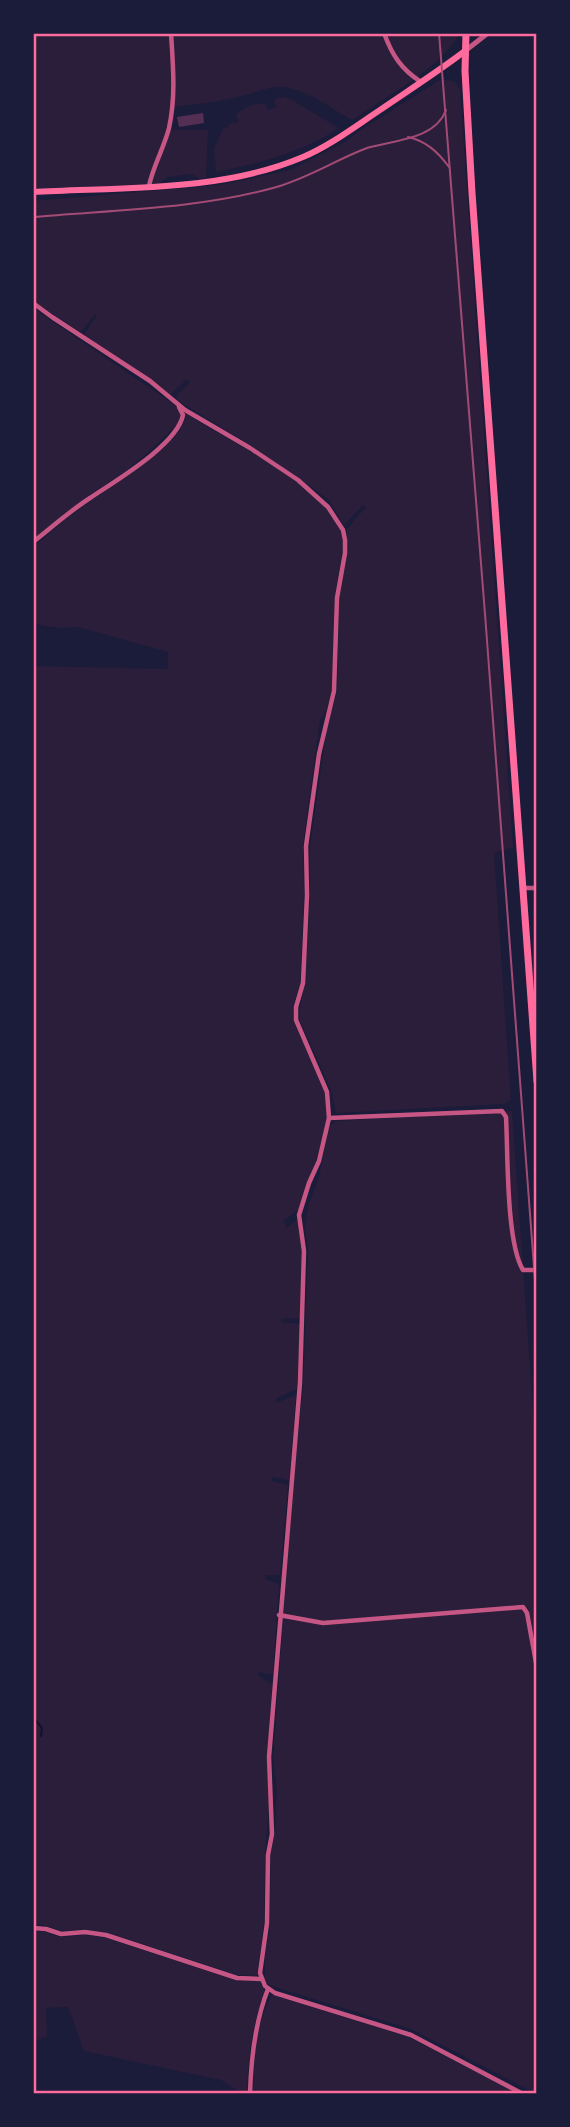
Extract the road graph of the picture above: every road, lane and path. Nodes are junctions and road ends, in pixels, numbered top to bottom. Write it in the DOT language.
graph roads {
  1 [pos="171,33"];
  2 [pos="384,33"];
  3 [pos="466,33"];
  4 [pos="488,33"];
  5 [pos="465,51"];
  6 [pos="421,82"];
  7 [pos="149,186"];
  8 [pos="33,192"];
  9 [pos="33,303"];
  10 [pos="177,403"];
  11 [pos="33,542"];
  12 [pos="523,888"];
  13 [pos="537,888"];
  14 [pos="537,1081"];
  15 [pos="329,1118"];
  16 [pos="537,1270"];
  17 [pos="279,1615"];
  18 [pos="537,1668"];
  19 [pos="33,1928"];
  20 [pos="261,1979"];
  21 [pos="268,1989"];
  22 [pos="250,2094"];
  23 [pos="523,2094"];
  1 -- 7 [label="street"];
  2 -- 6 [label="street"];
  3 -- 5 [label="main road"];
  4 -- 5 [label="street"];
  5 -- 6 [label="main road"];
  5 -- 12 [label="main road"];
  6 -- 7 [label="main road"];
  7 -- 8 [label="main road"];
  9 -- 10 [label="street"];
  10 -- 11 [label="street"];
  10 -- 15 [label="street"];
  12 -- 13 [label="street"];
  12 -- 14 [label="main road"];
  15 -- 16 [label="street"];
  15 -- 17 [label="street"];
  17 -- 18 [label="street"];
  17 -- 20 [label="street"];
  19 -- 20 [label="street"];
  20 -- 21 [label="street"];
  21 -- 22 [label="street"];
  21 -- 23 [label="street"];
}
